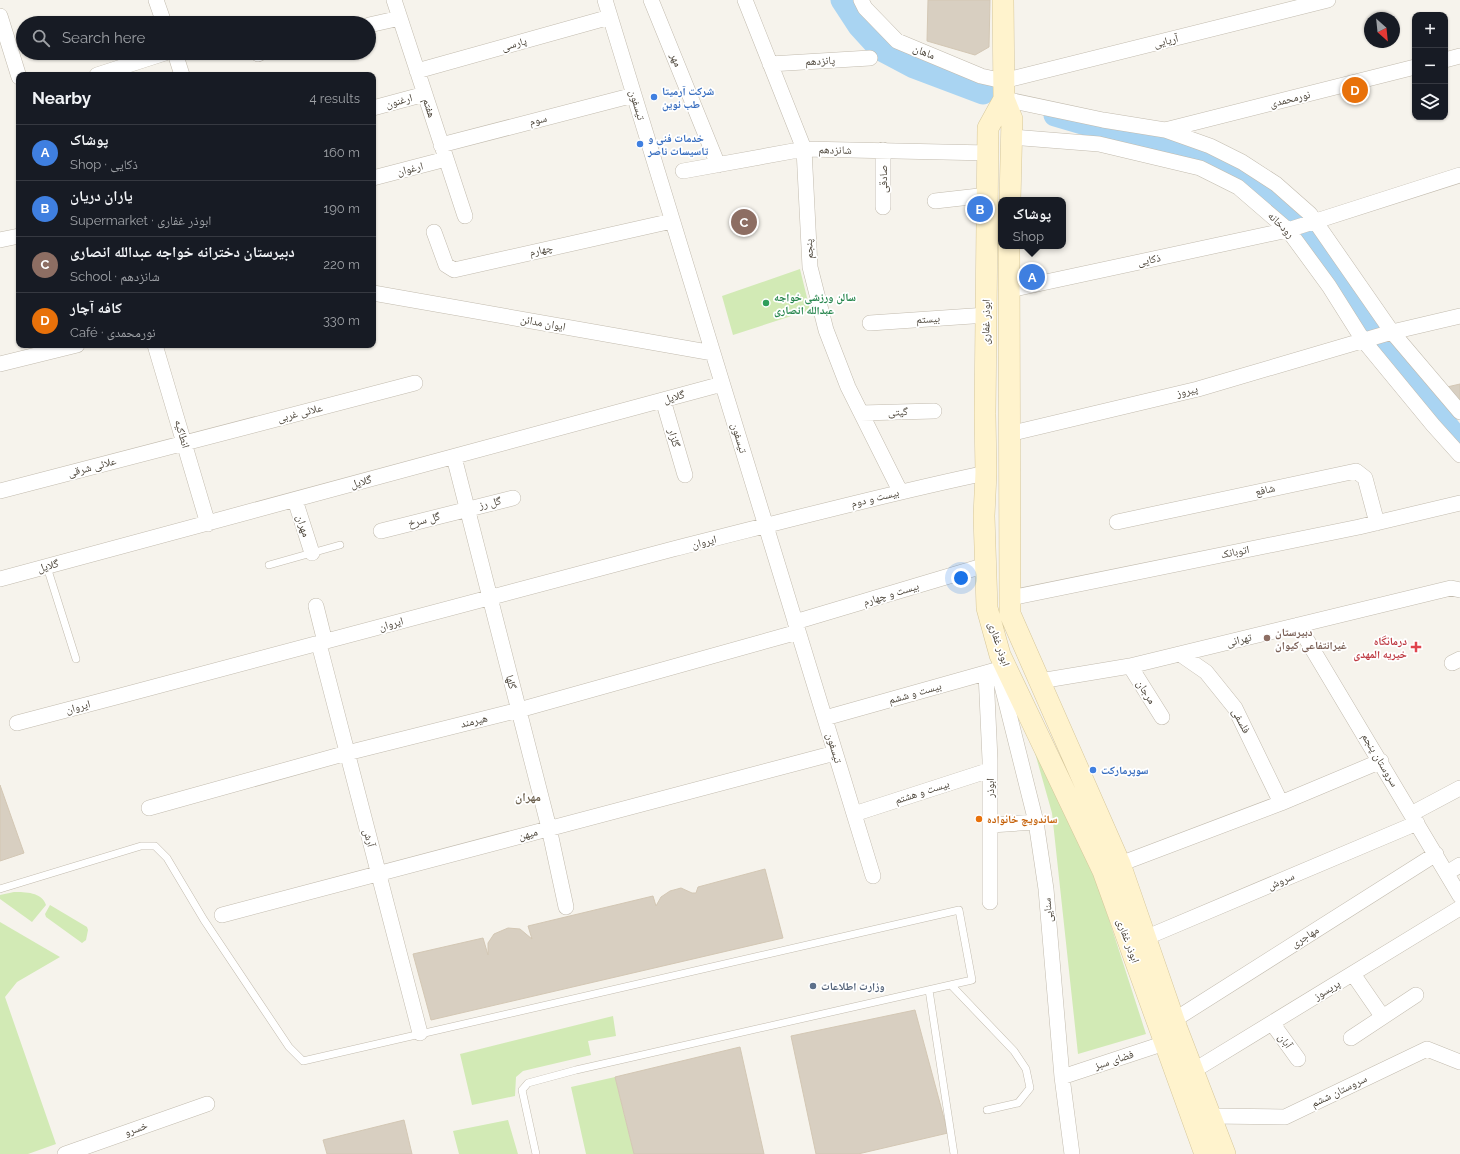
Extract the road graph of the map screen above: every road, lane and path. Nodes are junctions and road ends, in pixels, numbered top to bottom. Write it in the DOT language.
graph roads {
  1 [pos="156,0"];
  2 [pos="394,0"];
  3 [pos="605,0"];
  4 [pos="651,0"];
  5 [pos="745,0"];
  6 [pos="861,0"];
  7 [pos="1003,0"];
  8 [pos="1328,0"];
  9 [pos="0,16"];
  10 [pos="162,16"];
  11 [pos="610,17"];
  12 [pos="400,18"];
  13 [pos="376,23"];
  14 [pos="1460,56"];
  15 [pos="870,58"];
  16 [pos="1448,59"];
  17 [pos="143,60"];
  18 [pos="177,60"];
  19 [pos="770,64"];
  20 [pos="1412,68"];
  21 [pos="417,71"];
  22 [pos="17,72"];
  23 [pos="106,72"];
  24 [pos="181,72"];
  25 [pos="1004,90"];
  26 [pos="425,94"];
  27 [pos="634,95"];
  28 [pos="376,107"];
  29 [pos="1165,130"];
  30 [pos="1011,137"];
  31 [pos="441,145"];
  32 [pos="804,149"];
  33 [pos="883,150"];
  34 [pos="989,153"];
  35 [pos="446,159"];
  36 [pos="718,165"];
  37 [pos="683,171"];
  38 [pos="1460,175"];
  39 [pos="376,177"];
  40 [pos="988,195"];
  41 [pos="1010,197"];
  42 [pos="935,201"];
  43 [pos="883,207"];
  44 [pos="465,216"];
  45 [pos="672,221"];
  46 [pos="1314,221"];
  47 [pos="1288,230"];
  48 [pos="434,232"];
  49 [pos="16,237"];
  50 [pos="0,240"];
  51 [pos="1009,249"];
  52 [pos="1009,290"];
  53 [pos="376,293"];
  54 [pos="987,315"];
  55 [pos="1460,316"];
  56 [pos="870,323"];
  57 [pos="1392,332"];
  58 [pos="1363,340"];
  59 [pos="65,348"];
  60 [pos="156,348"];
  61 [pos="713,353"];
  62 [pos="0,364"];
  63 [pos="415,383"];
  64 [pos="722,384"];
  65 [pos="663,400"];
  66 [pos="934,411"];
  67 [pos="1460,412"];
  68 [pos="861,413"];
  69 [pos="1009,434"];
  70 [pos="184,443"];
  71 [pos="1460,454"];
  72 [pos="454,457"];
  73 [pos="986,473"];
  74 [pos="685,475"];
  75 [pos="0,491"];
  76 [pos="900,491"];
  77 [pos="514,498"];
  78 [pos="295,500"];
  79 [pos="1460,503"];
  80 [pos="467,508"];
  81 [pos="1117,522"];
  82 [pos="1376,523"];
  83 [pos="208,524"];
  84 [pos="766,526"];
  85 [pos="381,531"];
  86 [pos="340,545"];
  87 [pos="312,553"];
  88 [pos="269,565"];
  89 [pos="986,565"];
  90 [pos="47,567"];
  91 [pos="0,579"];
  92 [pos="1460,590"];
  93 [pos="490,596"];
  94 [pos="1010,598"];
  95 [pos="316,606"];
  96 [pos="1298,625"];
  97 [pos="797,627"];
  98 [pos="322,643"];
  99 [pos="1180,654"];
  100 [pos="76,659"];
  101 [pos="1130,666"];
  102 [pos="997,670"];
  103 [pos="1040,681"];
  104 [pos="1016,687"];
  105 [pos="519,710"];
  106 [pos="1162,717"];
  107 [pos="825,718"];
  108 [pos="17,723"];
  109 [pos="348,753"];
  110 [pos="835,753"];
  111 [pos="1381,761"];
  112 [pos="990,770"];
  113 [pos="1460,788"];
  114 [pos="1281,803"];
  115 [pos="149,808"];
  116 [pos="854,814"];
  117 [pos="1414,819"];
  118 [pos="1036,822"];
  119 [pos="991,825"];
  120 [pos="549,828"];
  121 [pos="1436,854"];
  122 [pos="1120,864"];
  123 [pos="1460,865"];
  124 [pos="1447,873"];
  125 [pos="379,874"];
  126 [pos="873,876"];
  127 [pos="0,889"];
  128 [pos="1460,896"];
  129 [pos="990,902"];
  130 [pos="566,907"];
  131 [pos="1460,908"];
  132 [pos="222,915"];
  133 [pos="1145,938"];
  134 [pos="1353,974"];
  135 [pos="951,984"];
  136 [pos="929,990"];
  137 [pos="1416,995"];
  138 [pos="1382,1016"];
  139 [pos="1174,1020"];
  140 [pos="1272,1023"];
  141 [pos="420,1033"];
  142 [pos="1351,1038"];
  143 [pos="1165,1043"];
  144 [pos="1298,1059"];
  145 [pos="1460,1062"];
  146 [pos="1193,1071"];
  147 [pos="1062,1077"];
  148 [pos="208,1104"];
  149 [pos="987,1110"];
  150 [pos="1211,1116"];
  151 [pos="65,1154"];
  152 [pos="536,1154"];
  153 [pos="954,1154"];
  154 [pos="1072,1154"];
  155 [pos="1205,1154"];
  156 [pos="1226,1154"];
  1 -- 10 [label="street"];
  2 -- 12 [label="street, هفتم"];
  3 -- 11 [label="street, تیسفون"];
  4 -- 36 [label="street, مهر"];
  5 -- 19 [label="street, پنجم"];
  6 -- 25 [label="street, ماهان"];
  7 -- 25 [label="main road, ابوذر غفاری"];
  8 -- 25 [label="street, آریایی"];
  9 -- 22 [label="street"];
  11 -- 21 [label="street, پارسی"];
  11 -- 27 [label="street, تیسفون"];
  12 -- 13 [label="street"];
  12 -- 21 [label="street, هفتم"];
  14 -- 16 [label="street"];
  15 -- 19 [label="street, پانزدهم"];
  17 -- 23 [label="street"];
  18 -- 24 [label="street"];
  19 -- 32 [label="street, پنجم"];
  20 -- 29 [label="street, نورمحمدی"];
  21 -- 26 [label="street, هفتم"];
  25 -- 29 [label="street"];
  25 -- 30 [label="main road, ابوذر غفاری"];
  25 -- 34 [label="main road, ابوذر غفاری"];
  26 -- 28 [label="street, ارغنون"];
  26 -- 31 [label="street, هفتم"];
  27 -- 31 [label="street, سوم"];
  27 -- 45 [label="street, تیسفون"];
  29 -- 46 [label="street"];
  30 -- 41 [label="main road, ابوذر غفاری"];
  30 -- 47 [label="street, رودخانه"];
  31 -- 35 [label="street, هفتم"];
  32 -- 33 [label="street, شانزدهم"];
  32 -- 36 [label="street, شانزدهم"];
  32 -- 68 [label="street, پنجم"];
  33 -- 34 [label="street, شانزدهم"];
  33 -- 43 [label="street, صادقی"];
  34 -- 40 [label="main road, ابوذر غفاری"];
  35 -- 39 [label="street, ارغوان"];
  35 -- 44 [label="street, هفتم"];
  36 -- 37 [label="street, شانزدهم"];
  38 -- 46 [label="street"];
  40 -- 42 [label="street"];
  40 -- 54 [label="main road, ابوذر غفاری"];
  45 -- 48 [label="street, چهارم"];
  45 -- 61 [label="street, تیسفون"];
  46 -- 47 [label="street, ذکایی"];
  46 -- 57 [label="street"];
  47 -- 52 [label="street, ذکایی"];
  47 -- 58 [label="street, رودخانه"];
  49 -- 50 [label="street"];
  51 -- 52 [label="main road, ابوذر غفاری"];
  52 -- 69 [label="main road, ابوذر غفاری"];
  53 -- 61 [label="street, ایوان مدائن"];
  54 -- 56 [label="street, بیستم"];
  54 -- 73 [label="main road, ابوذر غفاری"];
  55 -- 57 [label="street"];
  57 -- 58 [label="street, پیروز"];
  57 -- 67 [label="street"];
  58 -- 69 [label="street, پیروز"];
  58 -- 71 [label="street, رودخانه"];
  59 -- 62 [label="street"];
  60 -- 70 [label="street, انطاکیه"];
  61 -- 64 [label="street, تیسفون"];
  63 -- 70 [label="street, علائی غربی"];
  64 -- 65 [label="street, گلایل"];
  64 -- 84 [label="street, تیسفون"];
  65 -- 72 [label="street, گلایل"];
  65 -- 74 [label="street, گلزار"];
  66 -- 68 [label="street, گیتی"];
  68 -- 76 [label="street, پنجم"];
  69 -- 94 [label="main road, ابوذر غفاری"];
  70 -- 75 [label="street, علائی شرقی"];
  70 -- 83 [label="street, انطاکیه"];
  72 -- 78 [label="street, گلایل"];
  72 -- 80 [label="street, گلها"];
  73 -- 76 [label="street, بیست و دوم"];
  73 -- 89 [label="main road, ابوذر غفاری"];
  76 -- 84 [label="street, بیست و دوم"];
  77 -- 80 [label="street, گل رز"];
  78 -- 83 [label="street, گلایل"];
  78 -- 87 [label="street, مهران"];
  79 -- 82 [label="street, اتوبانک"];
  80 -- 85 [label="street, گل سرخ"];
  80 -- 93 [label="street, گلها"];
  81 -- 82 [label="street, شافع"];
  82 -- 94 [label="street, اتوبانک"];
  83 -- 90 [label="street, گلایل"];
  84 -- 93 [label="street, ایروان"];
  84 -- 97 [label="street, تیسفون"];
  86 -- 87 [label="lane"];
  87 -- 88 [label="lane"];
  89 -- 97 [label="street, بیست و چهارم"];
  89 -- 102 [label="main road, ابوذر غفاری"];
  90 -- 91 [label="street, گلایل"];
  90 -- 100 [label="lane"];
  92 -- 96 [label="street, تهرانی"];
  93 -- 98 [label="street, ایروان"];
  93 -- 105 [label="street, گلها"];
  94 -- 103 [label="main road, ابوذر غفاری"];
  95 -- 98 [label="street, آرش"];
  96 -- 99 [label="street, تهرانی"];
  96 -- 111 [label="street, سروستان پنجم"];
  97 -- 105 [label="street, هیرمند"];
  97 -- 107 [label="street, تیسفون"];
  98 -- 108 [label="street, ایروان"];
  98 -- 109 [label="street, آرش"];
  99 -- 101 [label="street, تهرانی"];
  99 -- 114 [label="street, فلسفی"];
  101 -- 103 [label="street, تهرانی"];
  101 -- 106 [label="street, مرجان"];
  102 -- 104 [label="main road, ابوذر غفاری"];
  102 -- 107 [label="street, بیست و ششم"];
  102 -- 112 [label="street, ابوذر"];
  102 -- 118 [label="street, سنایی"];
  103 -- 104 [label="main road"];
  103 -- 122 [label="main road, ابوذر غفاری"];
  104 -- 143 [label="main road, ابوذر غفاری"];
  105 -- 109 [label="street, هیرمند"];
  105 -- 120 [label="street, گلها"];
  107 -- 110 [label="street, تیسفون"];
  109 -- 115 [label="street, هیرمند"];
  109 -- 125 [label="street, آرش"];
  110 -- 116 [label="street, تیسفون"];
  110 -- 120 [label="street, میهن"];
  111 -- 114 [label="street"];
  111 -- 117 [label="street, سروستان پنجم"];
  112 -- 116 [label="street, بیست و هشتم"];
  112 -- 119 [label="street, ابوذر"];
  113 -- 117 [label="street, سروش"];
  114 -- 122 [label="street"];
  116 -- 126 [label="street, تیسفون"];
  117 -- 121 [label="street, سروستان پنجم"];
  117 -- 133 [label="street, سروش"];
  118 -- 119 [label="street"];
  118 -- 147 [label="street, سنایی"];
  119 -- 129 [label="street, ابوذر"];
  120 -- 125 [label="street, میهن"];
  120 -- 130 [label="street, گلها"];
  121 -- 124 [label="street, سروستان پنجم"];
  121 -- 139 [label="street, مهاجری"];
  122 -- 133 [label="main road, ابوذر غفاری"];
  123 -- 124 [label="street"];
  124 -- 128 [label="street, سروستان پنجم"];
  125 -- 132 [label="street, میهن"];
  125 -- 141 [label="street, آرش"];
  127 -- 141 [label="lane"];
  131 -- 134 [label="street, پریسوز"];
  133 -- 139 [label="main road, ابوذر غفاری"];
  134 -- 138 [label="street"];
  134 -- 140 [label="street, پریسوز"];
  135 -- 136 [label="lane"];
  135 -- 141 [label="lane"];
  135 -- 149 [label="lane"];
  136 -- 152 [label="lane"];
  136 -- 153 [label="lane"];
  137 -- 138 [label="street"];
  138 -- 142 [label="street"];
  139 -- 146 [label="main road, ابوذر غفاری"];
  140 -- 144 [label="street, آبان"];
  140 -- 146 [label="street, پریسوز"];
  143 -- 147 [label="street, فضای سبز"];
  143 -- 155 [label="main road, ابوذر غفاری"];
  145 -- 150 [label="street, سروستان ششم"];
  146 -- 150 [label="main road, ابوذر غفاری"];
  147 -- 154 [label="street, سنایی"];
  148 -- 151 [label="street, خسرو"];
  150 -- 156 [label="main road, ابوذر غفاری"];
}
